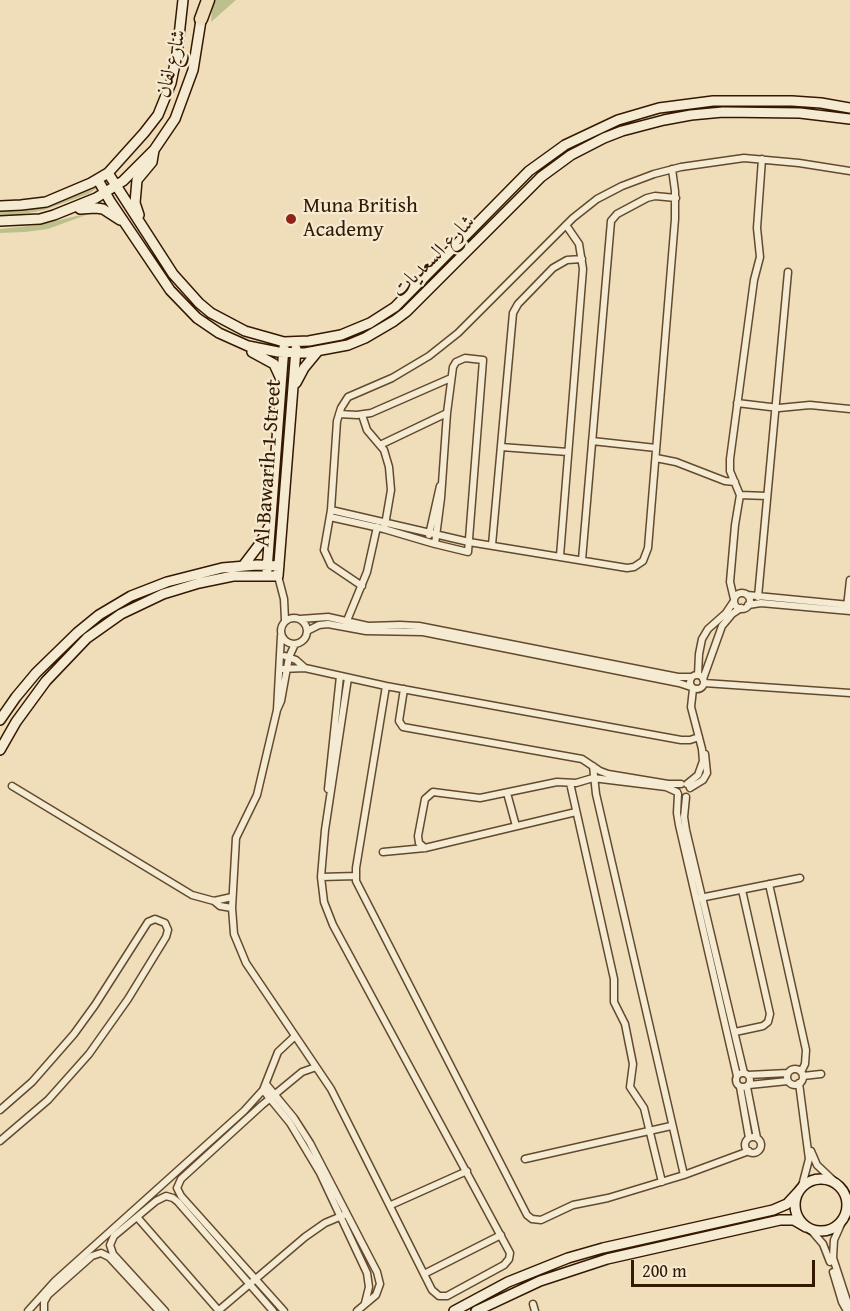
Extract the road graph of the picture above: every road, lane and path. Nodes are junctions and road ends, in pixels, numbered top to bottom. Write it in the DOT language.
graph roads {
  1 [pos="183,0"];
  2 [pos="204,0"];
  3 [pos="201,19"];
  4 [pos="850,108"];
  5 [pos="850,119"];
  6 [pos="154,150"];
  7 [pos="762,159"];
  8 [pos="672,169"];
  9 [pos="850,171"];
  10 [pos="108,173"];
  11 [pos="98,180"];
  12 [pos="117,186"];
  13 [pos="106,193"];
  14 [pos="676,198"];
  15 [pos="0,206"];
  16 [pos="66,211"];
  17 [pos="0,221"];
  18 [pos="124,223"];
  19 [pos="566,225"];
  20 [pos="152,241"];
  21 [pos="582,259"];
  22 [pos="788,272"];
  23 [pos="204,323"];
  24 [pos="284,348"];
  25 [pos="296,348"];
  26 [pos="318,351"];
  27 [pos="451,378"];
  28 [pos="281,384"];
  29 [pos="294,388"];
  30 [pos="737,403"];
  31 [pos="776,408"];
  32 [pos="850,409"];
  33 [pos="447,413"];
  34 [pos="339,414"];
  35 [pos="362,415"];
  36 [pos="592,441"];
  37 [pos="380,445"];
  38 [pos="501,447"];
  39 [pos="656,448"];
  40 [pos="568,452"];
  41 [pos="656,458"];
  42 [pos="730,471"];
  43 [pos="716,476"];
  44 [pos="735,482"];
  45 [pos="740,495"];
  46 [pos="767,496"];
  47 [pos="331,513"];
  48 [pos="271,522"];
  49 [pos="382,526"];
  50 [pos="433,534"];
  51 [pos="469,542"];
  52 [pos="431,543"];
  53 [pos="492,545"];
  54 [pos="560,556"];
  55 [pos="582,560"];
  56 [pos="243,566"];
  57 [pos="267,569"];
  58 [pos="279,571"];
  59 [pos="850,580"];
  60 [pos="362,586"];
  61 [pos="747,595"];
  62 [pos="759,597"];
  63 [pos="734,600"];
  64 [pos="748,605"];
  65 [pos="816,605"];
  66 [pos="741,608"];
  67 [pos="849,608"];
  68 [pos="300,619"];
  69 [pos="285,620"];
  70 [pos="345,624"];
  71 [pos="307,632"];
  72 [pos="281,634"];
  73 [pos="295,644"];
  74 [pos="554,655"];
  75 [pos="285,656"];
  76 [pos="305,668"];
  77 [pos="283,669"];
  78 [pos="36,673"];
  79 [pos="340,676"];
  80 [pos="348,678"];
  81 [pos="699,679"];
  82 [pos="46,681"];
  83 [pos="386,686"];
  84 [pos="692,688"];
  85 [pos="404,689"];
  86 [pos="850,693"];
  87 [pos="0,720"];
  88 [pos="337,726"];
  89 [pos="699,737"];
  90 [pos="0,750"];
  91 [pos="593,766"];
  92 [pos="593,778"];
  93 [pos="570,783"];
  94 [pos="686,785"];
  95 [pos="12,786"];
  96 [pos="507,793"];
  97 [pos="678,794"];
  98 [pos="686,797"];
  99 [pos="576,812"];
  100 [pos="516,826"];
  101 [pos="425,848"];
  102 [pos="383,852"];
  103 [pos="356,876"];
  104 [pos="321,878"];
  105 [pos="800,878"];
  106 [pos="770,884"];
  107 [pos="742,890"];
  108 [pos="232,897"];
  109 [pos="699,898"];
  110 [pos="214,901"];
  111 [pos="232,908"];
  112 [pos="735,1032"];
  113 [pos="294,1037"];
  114 [pos="316,1067"];
  115 [pos="788,1073"];
  116 [pos="746,1074"];
  117 [pos="802,1074"];
  118 [pos="821,1074"];
  119 [pos="737,1076"];
  120 [pos="794,1083"];
  121 [pos="266,1084"];
  122 [pos="745,1086"];
  123 [pos="263,1090"];
  124 [pos="273,1096"];
  125 [pos="747,1106"];
  126 [pos="0,1110"];
  127 [pos="671,1126"];
  128 [pos="650,1130"];
  129 [pos="749,1138"];
  130 [pos="757,1138"];
  131 [pos="0,1141"];
  132 [pos="809,1145"];
  133 [pos="749,1151"];
  134 [pos="525,1159"];
  135 [pos="466,1171"];
  136 [pos="684,1175"];
  137 [pos="662,1182"];
  138 [pos="836,1183"];
  139 [pos="800,1189"];
  140 [pos="850,1189"];
  141 [pos="391,1205"];
  142 [pos="344,1215"];
  143 [pos="137,1217"];
  144 [pos="845,1218"];
  145 [pos="808,1228"];
  146 [pos="501,1235"];
  147 [pos="424,1274"];
  148 [pos="838,1280"];
  149 [pos="253,1282"];
  150 [pos="364,1306"];
  151 [pos="848,1310"];
  152 [pos="28,1311"];
  153 [pos="44,1311"];
  154 [pos="159,1311"];
  155 [pos="165,1311"];
  156 [pos="219,1311"];
  157 [pos="273,1311"];
  158 [pos="284,1311"];
  159 [pos="357,1311"];
  160 [pos="454,1311"];
  161 [pos="476,1311"];
  1 -- 10 [label="street, شارع لفان"];
  2 -- 3 [label="highway"];
  3 -- 6 [label="street, شارع لفان"];
  4 -- 25 [label="street, شارع السعديات"];
  5 -- 26 [label="street, شارع السعديات"];
  6 -- 12 [label="street, شارع لفان"];
  6 -- 20 [label="street"];
  7 -- 8 [label="street"];
  7 -- 9 [label="street"];
  7 -- 30 [label="street"];
  8 -- 14 [label="street"];
  8 -- 19 [label="street"];
  10 -- 11 [label="street, شارع لفان"];
  10 -- 12 [label="street, شارع السعديات"];
  11 -- 13 [label="street, شارع السعديات"];
  11 -- 15 [label="street"];
  12 -- 13 [label="street, شارع لفان"];
  12 -- 20 [label="street, شارع السعديات"];
  13 -- 16 [label="street"];
  13 -- 18 [label="street, شارع السعديات"];
  14 -- 36 [label="street"];
  14 -- 39 [label="street"];
  16 -- 17 [label="street"];
  16 -- 18 [label="street"];
  18 -- 23 [label="street, شارع السعديات"];
  19 -- 21 [label="street"];
  19 -- 34 [label="street"];
  20 -- 24 [label="street, شارع السعديات"];
  21 -- 38 [label="street"];
  21 -- 40 [label="street"];
  22 -- 31 [label="street"];
  23 -- 24 [label="street, شارع السعديات"];
  23 -- 28 [label="street"];
  24 -- 25 [label="street, شارع السعديات"];
  24 -- 28 [label="street, Al Bawarih 1 Street"];
  25 -- 26 [label="street, شارع السعديات"];
  25 -- 29 [label="street, Al Bawarih 1 Street"];
  26 -- 29 [label="street"];
  27 -- 33 [label="street"];
  27 -- 35 [label="street"];
  27 -- 51 [label="street"];
  28 -- 48 [label="street, Al Bawarih 1 Street"];
  29 -- 58 [label="street, Al Bawarih 1 Street"];
  30 -- 31 [label="street"];
  30 -- 42 [label="street"];
  31 -- 32 [label="street"];
  31 -- 46 [label="street"];
  33 -- 37 [label="street"];
  33 -- 50 [label="street"];
  34 -- 35 [label="street"];
  34 -- 47 [label="street"];
  35 -- 37 [label="street"];
  36 -- 39 [label="street"];
  36 -- 55 [label="street"];
  37 -- 49 [label="street"];
  38 -- 40 [label="street"];
  38 -- 53 [label="street"];
  39 -- 41 [label="street"];
  40 -- 54 [label="street"];
  41 -- 43 [label="street"];
  41 -- 55 [label="street"];
  42 -- 43 [label="street"];
  42 -- 44 [label="street"];
  43 -- 44 [label="street"];
  44 -- 45 [label="street"];
  45 -- 46 [label="street"];
  45 -- 63 [label="street"];
  46 -- 62 [label="street"];
  47 -- 49 [label="street"];
  47 -- 60 [label="street"];
  48 -- 56 [label="street"];
  48 -- 57 [label="street, Al Bawarih 1 Street"];
  49 -- 50 [label="street"];
  49 -- 52 [label="street"];
  49 -- 60 [label="street"];
  50 -- 51 [label="street"];
  50 -- 52 [label="street"];
  51 -- 52 [label="street"];
  51 -- 53 [label="street"];
  53 -- 54 [label="street"];
  54 -- 55 [label="street"];
  56 -- 57 [label="street"];
  56 -- 78 [label="street"];
  57 -- 58 [label="street"];
  57 -- 82 [label="street"];
  58 -- 69 [label="street"];
  59 -- 67 [label="street"];
  60 -- 70 [label="street"];
  61 -- 62 [label="street"];
  61 -- 63 [label="street"];
  61 -- 64 [label="street"];
  62 -- 65 [label="street"];
  63 -- 66 [label="street"];
  63 -- 81 [label="street"];
  64 -- 65 [label="street"];
  64 -- 66 [label="street"];
  65 -- 67 [label="street"];
  66 -- 81 [label="street"];
  68 -- 69 [label="street"];
  68 -- 70 [label="street"];
  68 -- 71 [label="street"];
  69 -- 72 [label="street"];
  70 -- 71 [label="street"];
  70 -- 74 [label="street"];
  71 -- 73 [label="street"];
  72 -- 73 [label="street"];
  72 -- 75 [label="street"];
  73 -- 75 [label="street"];
  74 -- 81 [label="street"];
  74 -- 84 [label="street"];
  75 -- 76 [label="street"];
  75 -- 77 [label="street"];
  76 -- 77 [label="street"];
  76 -- 79 [label="street"];
  77 -- 108 [label="street"];
  78 -- 82 [label="street"];
  78 -- 87 [label="street"];
  79 -- 80 [label="street"];
  79 -- 88 [label="street"];
  80 -- 83 [label="street"];
  80 -- 88 [label="street"];
  81 -- 84 [label="street"];
  81 -- 84 [label="street"];
  81 -- 86 [label="street"];
  82 -- 90 [label="street"];
  83 -- 85 [label="street"];
  83 -- 103 [label="street"];
  84 -- 89 [label="street"];
  85 -- 89 [label="street"];
  85 -- 91 [label="street"];
  88 -- 104 [label="street"];
  89 -- 94 [label="street"];
  91 -- 92 [label="street"];
  91 -- 94 [label="street"];
  92 -- 93 [label="street"];
  92 -- 97 [label="street"];
  92 -- 127 [label="street"];
  93 -- 96 [label="street"];
  93 -- 99 [label="street"];
  94 -- 97 [label="street"];
  94 -- 98 [label="street"];
  95 -- 110 [label="street"];
  96 -- 100 [label="street"];
  96 -- 101 [label="street"];
  97 -- 98 [label="street"];
  97 -- 109 [label="street"];
  98 -- 109 [label="street"];
  99 -- 100 [label="street"];
  99 -- 128 [label="street"];
  100 -- 101 [label="street"];
  101 -- 102 [label="street"];
  103 -- 104 [label="street"];
  103 -- 137 [label="street"];
  104 -- 135 [label="street"];
  105 -- 106 [label="street"];
  106 -- 107 [label="street"];
  106 -- 117 [label="street"];
  107 -- 109 [label="street"];
  107 -- 112 [label="street"];
  108 -- 110 [label="street"];
  108 -- 111 [label="street"];
  109 -- 112 [label="street"];
  109 -- 119 [label="street"];
  110 -- 111 [label="street"];
  111 -- 113 [label="street"];
  112 -- 116 [label="street"];
  113 -- 114 [label="street"];
  113 -- 121 [label="street"];
  114 -- 124 [label="street"];
  114 -- 141 [label="street"];
  115 -- 116 [label="street"];
  115 -- 117 [label="street"];
  115 -- 120 [label="street"];
  116 -- 119 [label="street"];
  116 -- 122 [label="street"];
  117 -- 118 [label="street"];
  117 -- 120 [label="street"];
  119 -- 122 [label="street"];
  120 -- 122 [label="street"];
  120 -- 132 [label="street"];
  121 -- 123 [label="street"];
  121 -- 124 [label="street"];
  122 -- 125 [label="street"];
  123 -- 124 [label="street"];
  123 -- 152 [label="street"];
  124 -- 142 [label="street"];
  124 -- 149 [label="street"];
  125 -- 129 [label="street"];
  125 -- 130 [label="street"];
  126 -- 131 [label="street"];
  127 -- 128 [label="street"];
  127 -- 136 [label="street"];
  128 -- 134 [label="street"];
  128 -- 137 [label="street"];
  129 -- 130 [label="street"];
  129 -- 133 [label="street"];
  130 -- 133 [label="street"];
  132 -- 138 [label="street"];
  132 -- 139 [label="street"];
  133 -- 136 [label="street"];
  135 -- 141 [label="street"];
  135 -- 146 [label="street"];
  136 -- 137 [label="street"];
  138 -- 139 [label="street"];
  138 -- 140 [label="street"];
  138 -- 144 [label="street"];
  139 -- 145 [label="street"];
  139 -- 160 [label="street"];
  141 -- 147 [label="street"];
  142 -- 149 [label="street"];
  142 -- 150 [label="street"];
  142 -- 150 [label="street"];
  143 -- 149 [label="street"];
  143 -- 155 [label="street"];
  143 -- 156 [label="street"];
  144 -- 145 [label="street"];
  144 -- 148 [label="street"];
  145 -- 148 [label="street"];
  145 -- 161 [label="street"];
  146 -- 147 [label="street"];
  146 -- 147 [label="street"];
  148 -- 151 [label="street"];
  149 -- 156 [label="street"];
  149 -- 157 [label="street"];
  149 -- 158 [label="street"];
  150 -- 159 [label="street"];
  153 -- 154 [label="street"];
}
